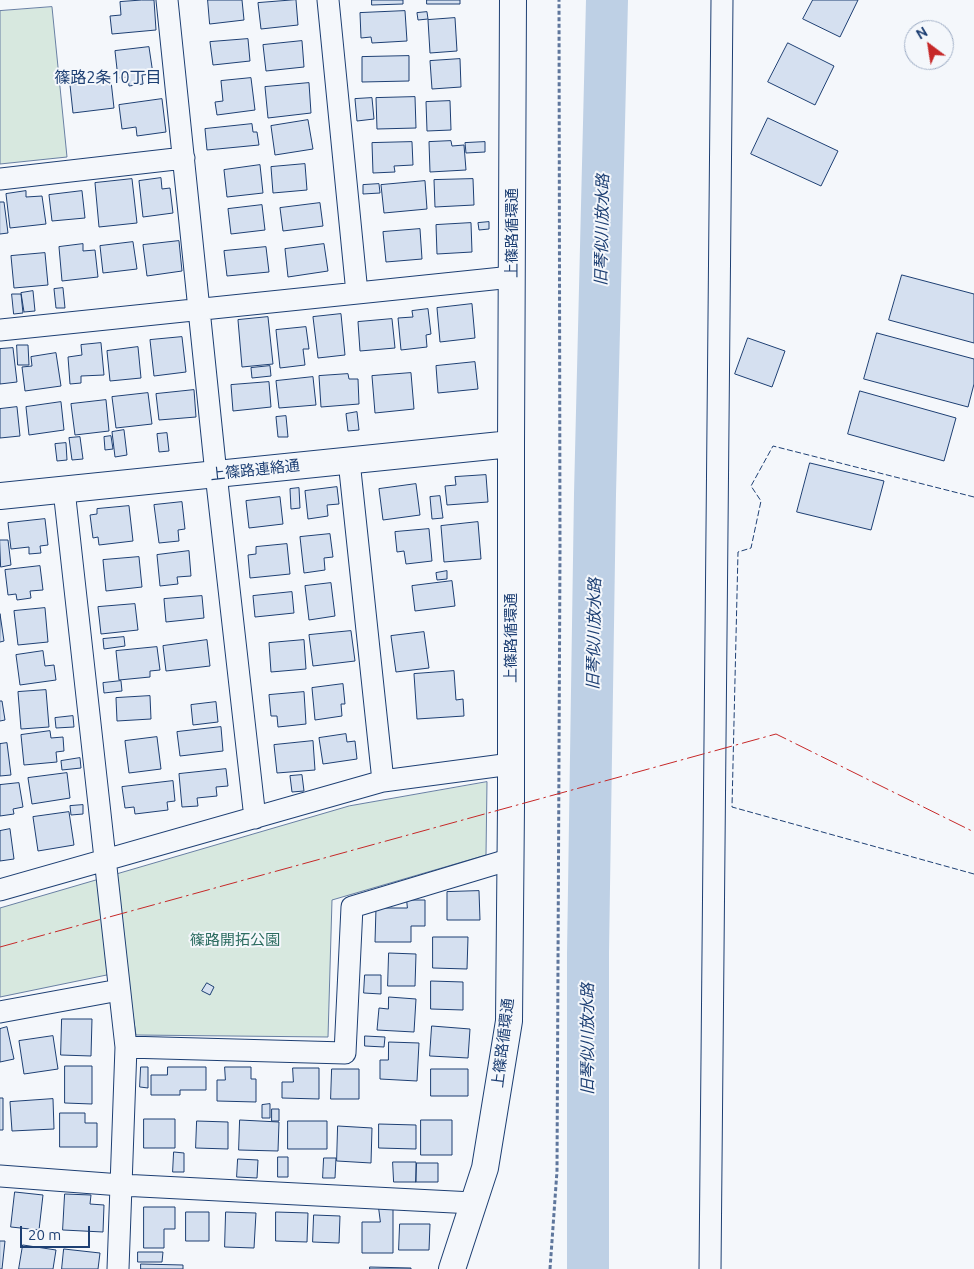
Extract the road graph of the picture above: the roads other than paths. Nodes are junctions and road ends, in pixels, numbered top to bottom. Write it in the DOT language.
graph roads {
  1 [pos="167,0"];
  2 [pos="328,0"];
  3 [pos="513,0"];
  4 [pos="722,0"];
  5 [pos="184,158"];
  6 [pos="0,179"];
  7 [pos="512,277"];
  8 [pos="357,293"];
  9 [pos="200,310"];
  10 [pos="0,330"];
  11 [pos="511,444"];
  12 [pos="349,461"];
  13 [pos="216,474"];
  14 [pos="64,490"];
  15 [pos="0,496"];
  16 [pos="511,764"];
  17 [pos="383,780"];
  18 [pos="255,818"];
  19 [pos="511,859"];
  20 [pos="104,861"];
  21 [pos="0,890"];
  22 [pos="120,990"];
  23 [pos="0,1012"];
  24 [pos="126,1047"];
  25 [pos="0,1176"];
  26 [pos="121,1185"];
  27 [pos="473,1203"];
  28 [pos="118,1269"];
  29 [pos="452,1269"];
  30 [pos="710,1269"];
  1 -- 5 [label="street"];
  2 -- 8 [label="street"];
  3 -- 7 [label="street, 上篠路循環通"];
  4 -- 30 [label="street"];
  5 -- 6 [label="street"];
  5 -- 9 [label="street"];
  7 -- 8 [label="street"];
  7 -- 11 [label="street, 上篠路循環通"];
  8 -- 9 [label="street"];
  9 -- 10 [label="street"];
  9 -- 13 [label="street"];
  11 -- 12 [label="street, 上篠路連絡通"];
  11 -- 16 [label="street, 上篠路循環通"];
  12 -- 13 [label="street, 上篠路連絡通"];
  12 -- 17 [label="street"];
  13 -- 14 [label="street, 上篠路連絡通"];
  13 -- 18 [label="street"];
  14 -- 15 [label="street, 上篠路連絡通"];
  14 -- 20 [label="street"];
  16 -- 17 [label="street"];
  16 -- 19 [label="street, 上篠路循環通"];
  17 -- 18 [label="street"];
  18 -- 20 [label="street"];
  19 -- 24 [label="street"];
  19 -- 27 [label="street, 上篠路循環通"];
  20 -- 21 [label="street"];
  20 -- 22 [label="street"];
  22 -- 23 [label="street"];
  22 -- 24 [label="street"];
  24 -- 26 [label="street"];
  25 -- 26 [label="street"];
  26 -- 27 [label="street"];
  26 -- 28 [label="street"];
  27 -- 29 [label="street, 上篠路循環通"];
}
